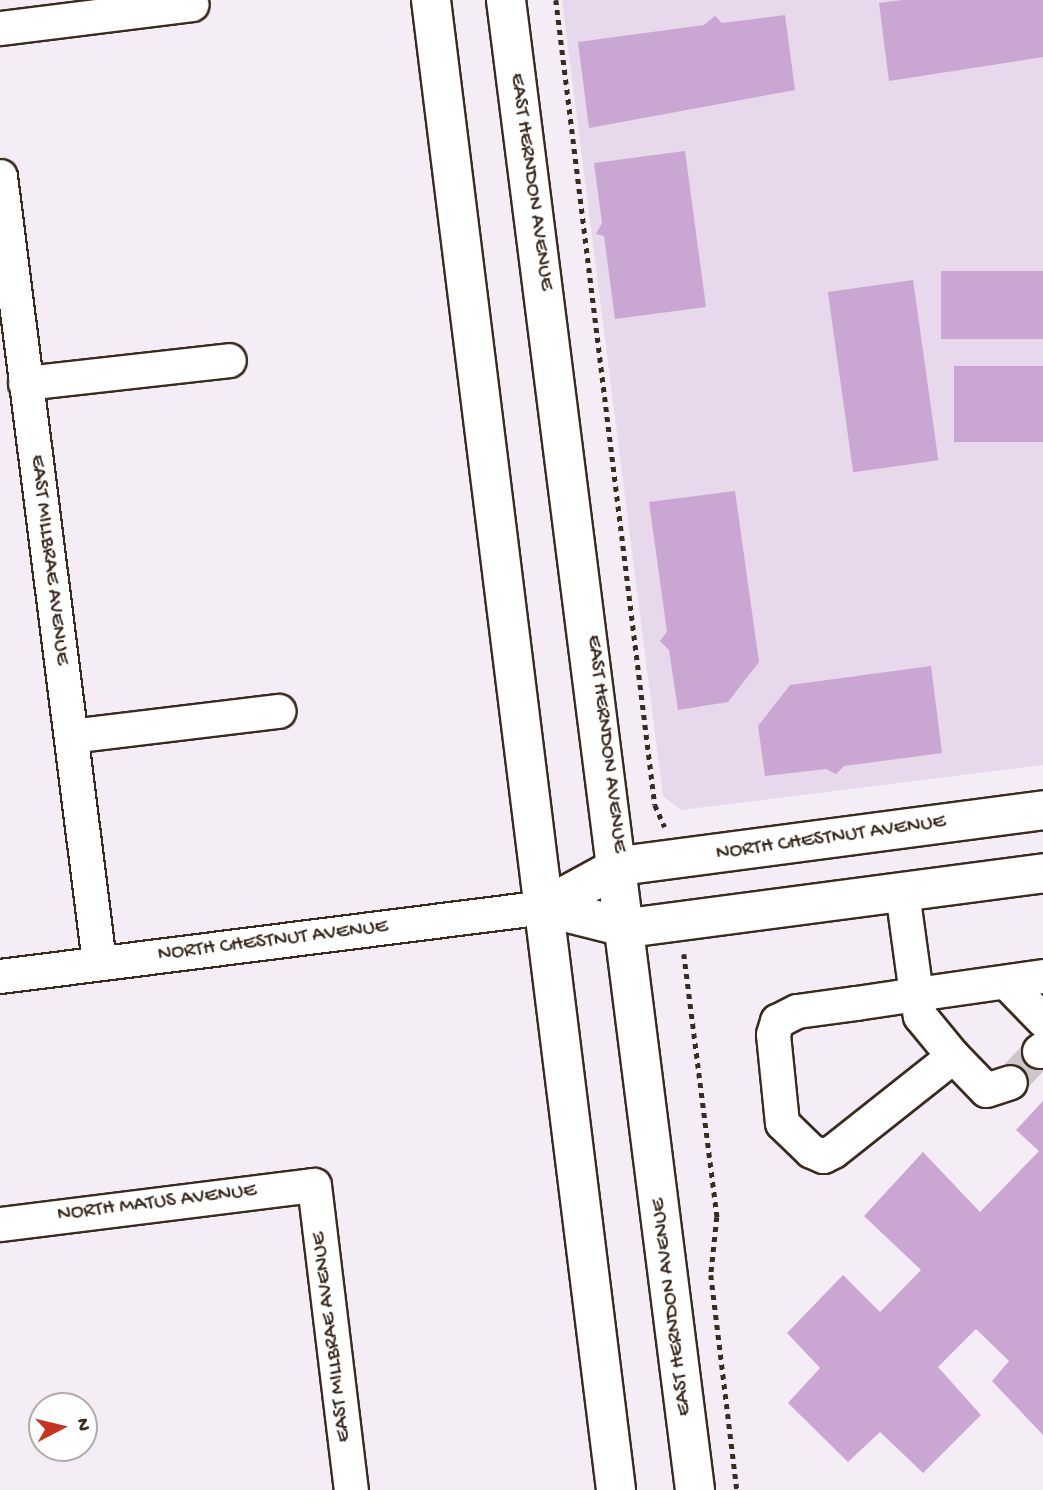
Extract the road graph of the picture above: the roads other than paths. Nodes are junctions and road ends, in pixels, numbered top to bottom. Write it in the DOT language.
graph roads {
  1 [pos="431,0"];
  2 [pos="506,0"];
  3 [pos="192,4"];
  4 [pos="0,28"];
  5 [pos="0,176"];
  6 [pos="229,360"];
  7 [pos="25,383"];
  8 [pos="278,711"];
  9 [pos="71,736"];
  10 [pos="1043,810"];
  11 [pos="620,866"];
  12 [pos="1043,873"];
  13 [pos="902,892"];
  14 [pos="545,907"];
  15 [pos="628,928"];
  16 [pos="99,962"];
  17 [pos="0,976"];
  18 [pos="1043,976"];
  19 [pos="1006,982"];
  20 [pos="916,994"];
  21 [pos="1042,1040"];
  22 [pos="953,1056"];
  23 [pos="1010,1082"];
  24 [pos="314,1185"];
  25 [pos="0,1224"];
  26 [pos="351,1490"];
  27 [pos="616,1490"];
  28 [pos="695,1490"];
  1 -- 14 [label="main road"];
  2 -- 11 [label="main road, EAST HERNDON AVENUE"];
  3 -- 4 [label="street"];
  5 -- 7 [label="street, EAST MILLBRAE AVENUE"];
  6 -- 7 [label="street"];
  7 -- 9 [label="street, EAST MILLBRAE AVENUE"];
  8 -- 9 [label="street"];
  9 -- 16 [label="street, EAST MILLBRAE AVENUE"];
  10 -- 11 [label="main road, NORTH CHESTNUT AVENUE"];
  11 -- 14 [label="main road, NORTH CHESTNUT AVENUE"];
  11 -- 15 [label="main road, EAST HERNDON AVENUE"];
  12 -- 13 [label="main road, NORTH CHESTNUT AVENUE"];
  13 -- 15 [label="main road, NORTH CHESTNUT AVENUE"];
  13 -- 20 [label="street"];
  14 -- 15 [label="main road, NORTH CHESTNUT AVENUE"];
  14 -- 16 [label="street, NORTH CHESTNUT AVENUE"];
  14 -- 27 [label="main road"];
  15 -- 28 [label="main road, EAST HERNDON AVENUE"];
  16 -- 17 [label="street, NORTH CHESTNUT AVENUE"];
  18 -- 19 [label="street"];
  19 -- 20 [label="street"];
  19 -- 21 [label="street"];
  20 -- 22 [label="street"];
  20 -- 22 [label="street"];
  22 -- 23 [label="street"];
  24 -- 25 [label="street, NORTH MATUS AVENUE"];
  24 -- 26 [label="street, EAST MILLBRAE AVENUE"];
}
